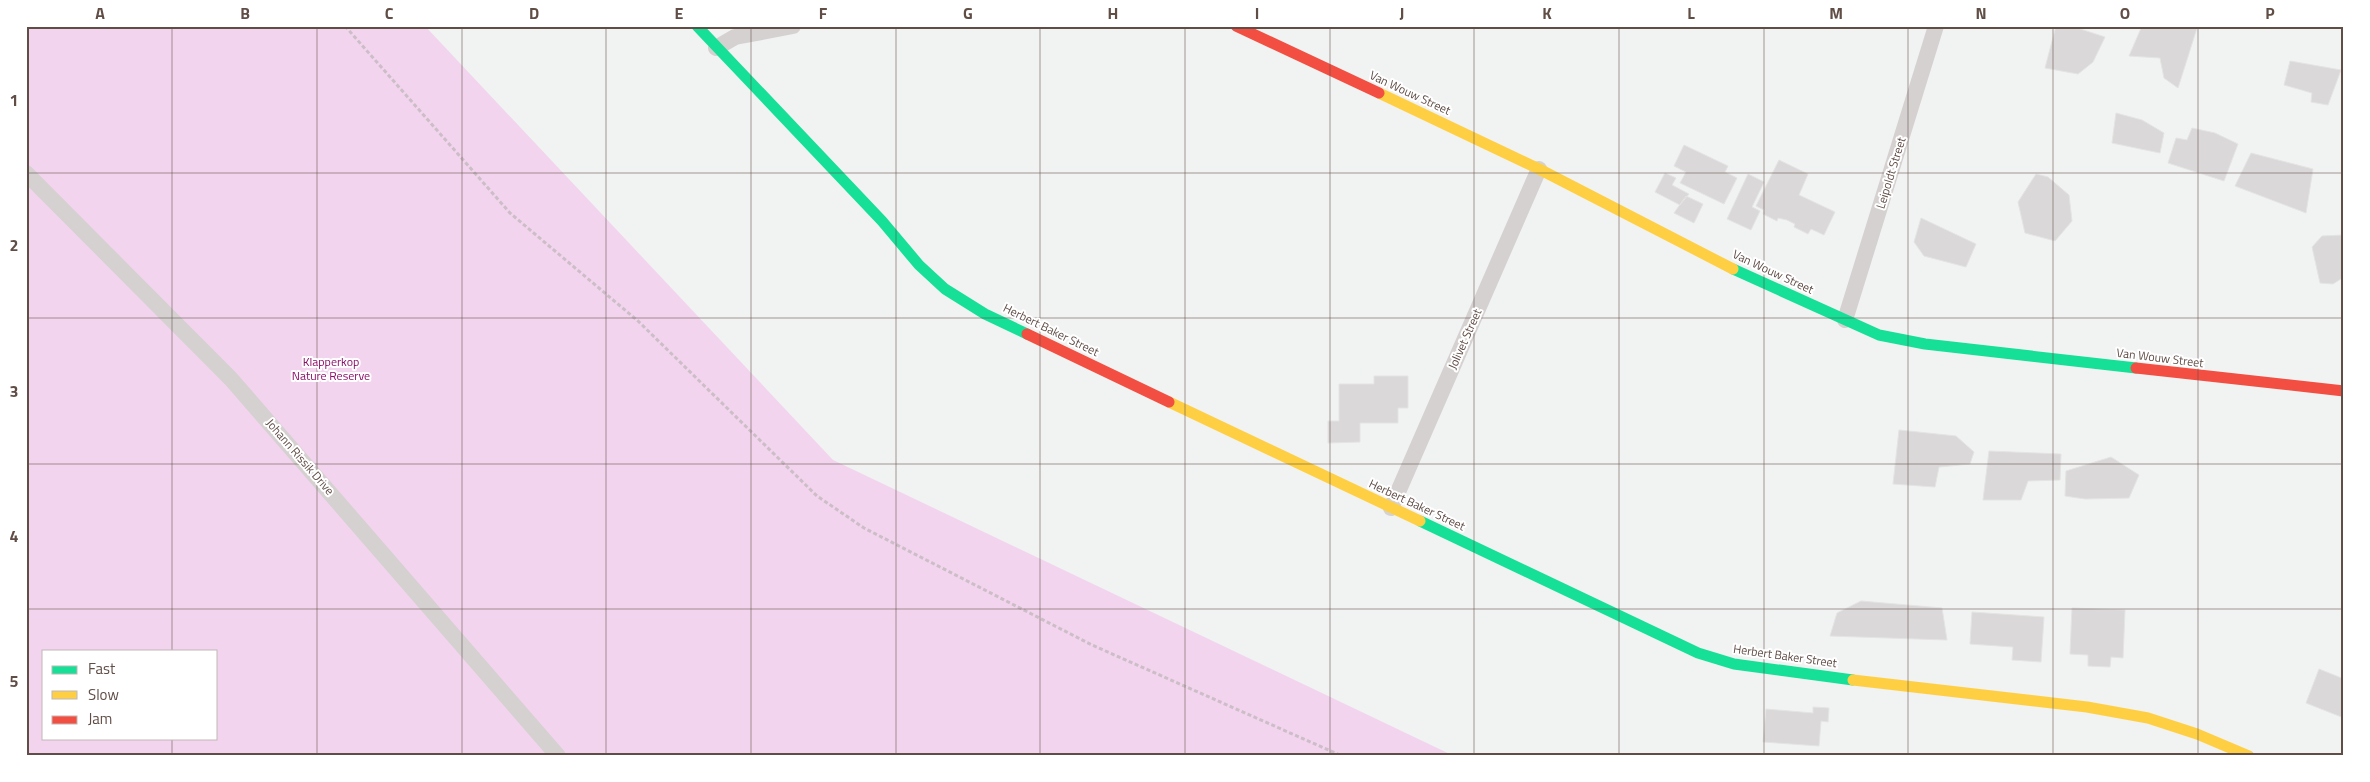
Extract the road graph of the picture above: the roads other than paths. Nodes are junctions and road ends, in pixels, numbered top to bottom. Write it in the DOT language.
graph roads {
  1 [pos="696,26"];
  2 [pos="793,26"];
  3 [pos="1236,26"];
  4 [pos="1936,26"];
  5 [pos="716,48"];
  6 [pos="1539,170"];
  7 [pos="26,173"];
  8 [pos="1845,320"];
  9 [pos="2344,391"];
  10 [pos="1391,508"];
  11 [pos="558,756"];
  12 [pos="2249,756"];
  1 -- 5 [label="street, Herbert Baker Street"];
  2 -- 5 [label="street"];
  3 -- 6 [label="street, Van Wouw Street"];
  4 -- 8 [label="street, Leipoldt Street"];
  5 -- 10 [label="street, Herbert Baker Street"];
  6 -- 8 [label="street, Van Wouw Street"];
  6 -- 10 [label="street, Jolivet Street"];
  7 -- 11 [label="street, Johann Rissik Drive"];
  8 -- 9 [label="street, Van Wouw Street"];
  10 -- 12 [label="street, Herbert Baker Street"];
}
